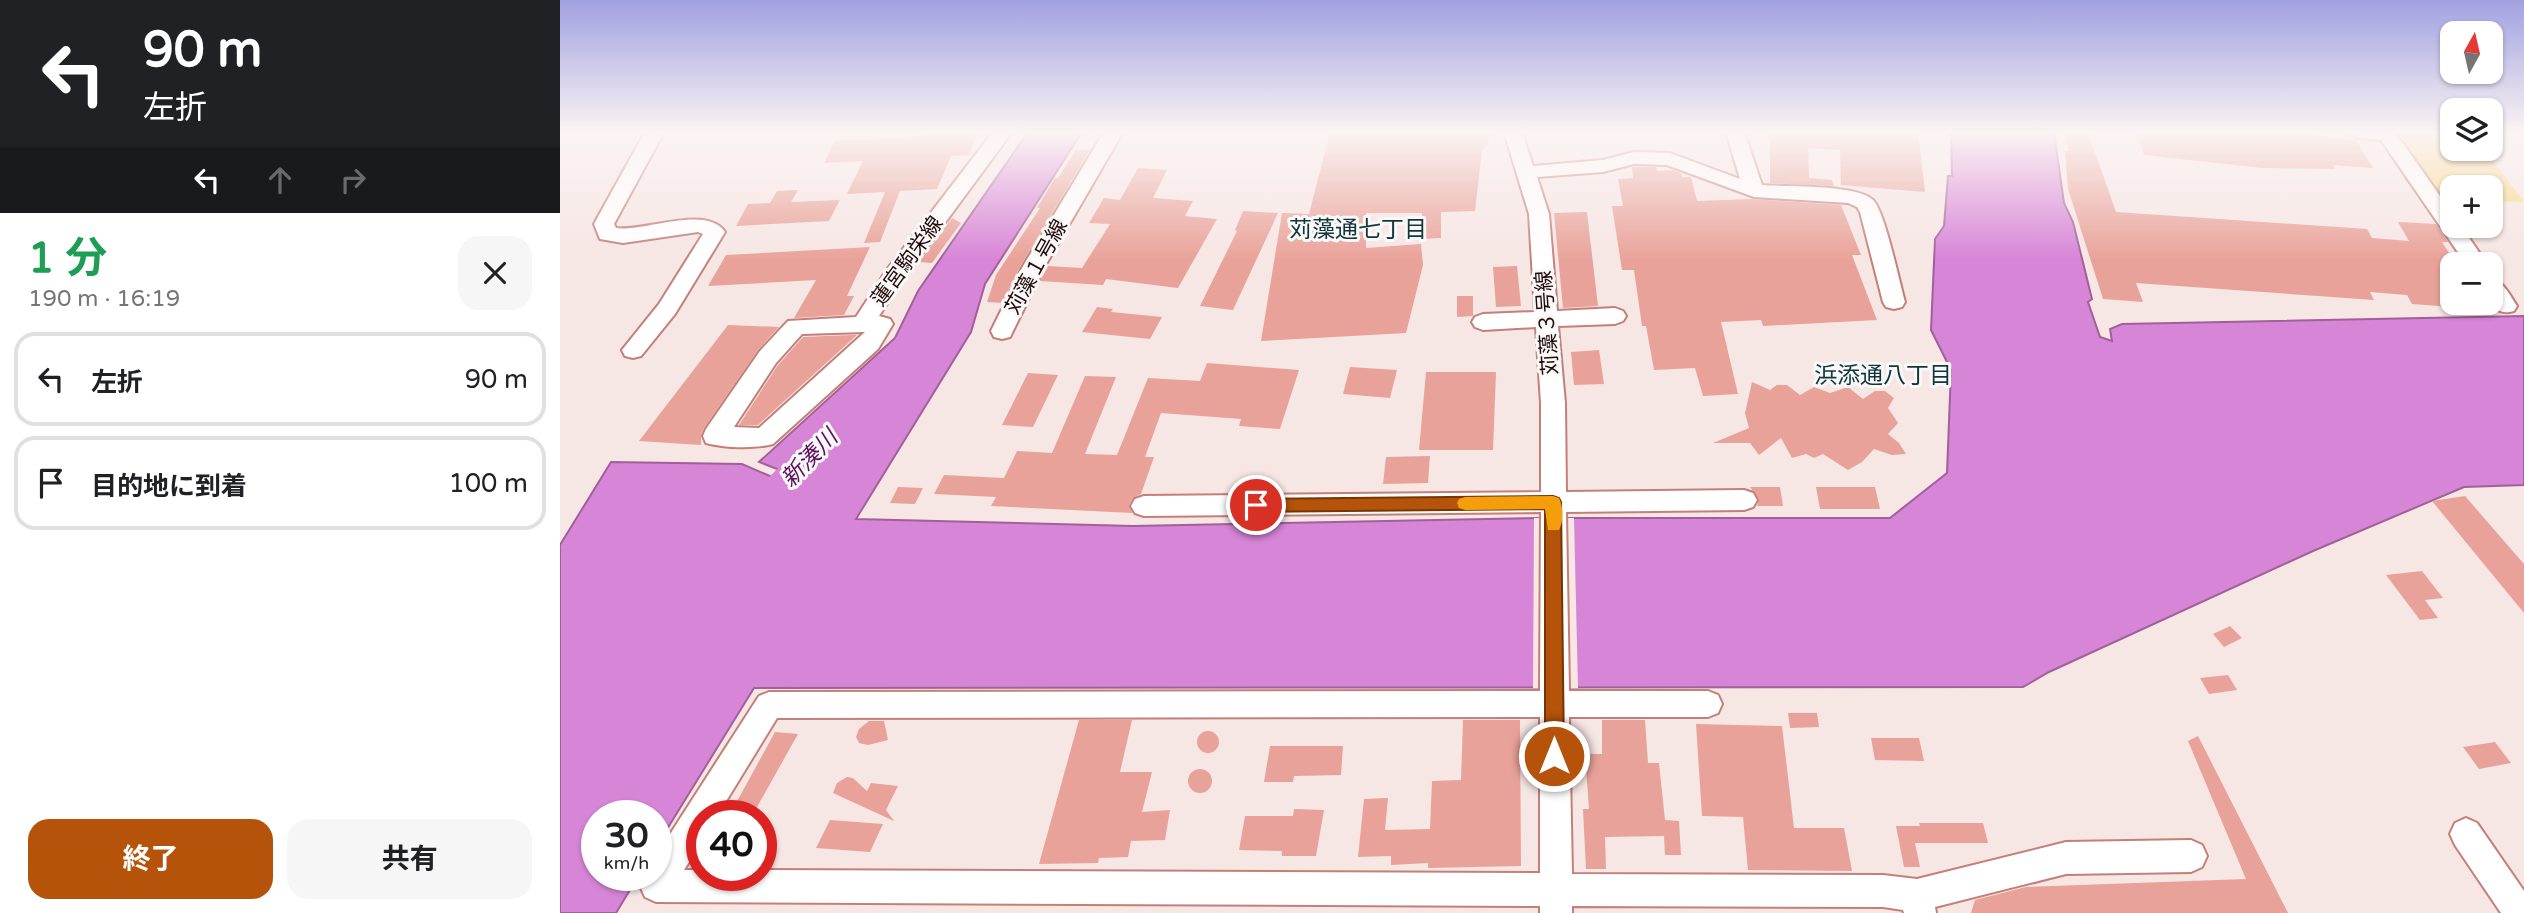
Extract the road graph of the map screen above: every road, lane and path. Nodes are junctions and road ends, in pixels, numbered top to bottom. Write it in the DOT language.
graph roads {
  1 [pos="631,175"];
  2 [pos="971,175"];
  3 [pos="1089,175"];
  4 [pos="1528,175"];
  5 [pos="1711,175"];
  6 [pos="1749,175"];
  7 [pos="2414,175"];
  8 [pos="1754,191"];
  9 [pos="2469,252"];
  10 [pos="1895,302"];
  11 [pos="2503,302"];
  12 [pos="2506,306"];
  13 [pos="1615,316"];
  14 [pos="1548,320"];
  15 [pos="1483,322"];
  16 [pos="863,324"];
  17 [pos="1002,331"];
  18 [pos="633,351"];
  19 [pos="1744,500"];
  20 [pos="1144,506"];
  21 [pos="1553,510"];
  22 [pos="1554,697"];
  23 [pos="1708,704"];
  24 [pos="2466,834"];
  25 [pos="2191,856"];
  26 [pos="1556,900"];
  27 [pos="1918,904"];
  28 [pos="2521,913"];
  1 -- 18 [label="street"];
  2 -- 16 [label="street, 蓮宮駒栄線"];
  3 -- 17 [label="street, 苅藻１号線"];
  4 -- 14 [label="street, 苅藻３号線"];
  5 -- 8 [label="street"];
  6 -- 8 [label="street"];
  7 -- 9 [label="street"];
  8 -- 10 [label="street"];
  11 -- 12 [label="street"];
  13 -- 14 [label="street"];
  14 -- 15 [label="street"];
  14 -- 21 [label="street, 苅藻３号線"];
  16 -- 16 [label="street"];
  19 -- 21 [label="street"];
  20 -- 21 [label="street"];
  21 -- 22 [label="street, 苅藻３号線"];
  22 -- 23 [label="street"];
  22 -- 26 [label="street, 苅藻３号線"];
  22 -- 26 [label="street"];
  24 -- 28 [label="street"];
  25 -- 27 [label="street"];
  26 -- 27 [label="street"];
}
